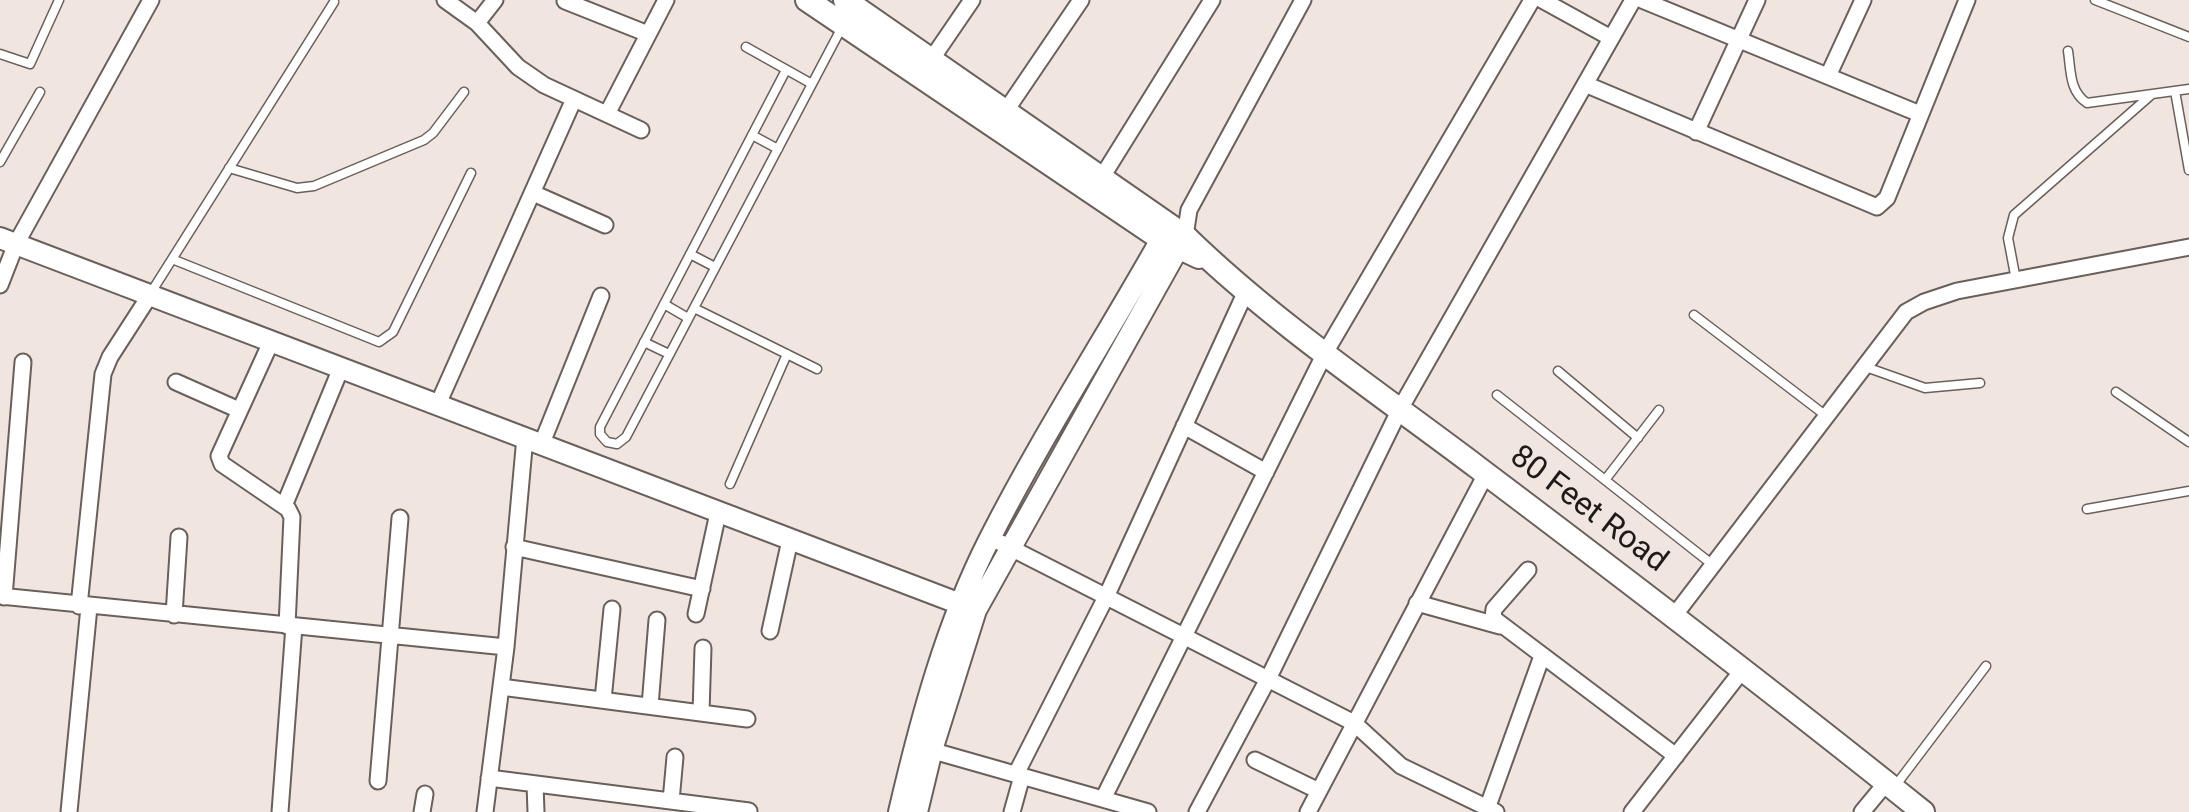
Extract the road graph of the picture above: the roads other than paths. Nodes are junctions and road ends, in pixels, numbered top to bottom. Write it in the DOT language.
graph roads {
  1 [pos="59,0"];
  2 [pos="151,0"];
  3 [pos="445,0"];
  4 [pos="495,0"];
  5 [pos="666,0"];
  6 [pos="807,0"];
  7 [pos="845,0"];
  8 [pos="972,0"];
  9 [pos="1081,0"];
  10 [pos="1212,0"];
  11 [pos="1303,0"];
  12 [pos="1532,0"];
  13 [pos="1542,0"];
  14 [pos="1633,0"];
  15 [pos="1642,0"];
  16 [pos="1756,0"];
  17 [pos="1862,0"];
  18 [pos="1967,0"];
  19 [pos="2094,0"];
  20 [pos="565,1"];
  21 [pos="334,2"];
  22 [pos="478,23"];
  23 [pos="843,25"];
  24 [pos="648,34"];
  25 [pos="1611,38"];
  26 [pos="2189,38"];
  27 [pos="1738,40"];
  28 [pos="746,48"];
  29 [pos="2068,52"];
  30 [pos="0,54"];
  31 [pos="931,60"];
  32 [pos="786,70"];
  33 [pos="1828,76"];
  34 [pos="812,84"];
  35 [pos="1585,84"];
  36 [pos="2189,89"];
  37 [pos="2175,91"];
  38 [pos="40,92"];
  39 [pos="464,92"];
  40 [pos="2151,95"];
  41 [pos="574,98"];
  42 [pos="1005,112"];
  43 [pos="607,114"];
  44 [pos="1920,114"];
  45 [pos="641,130"];
  46 [pos="1696,132"];
  47 [pos="752,135"];
  48 [pos="778,149"];
  49 [pos="0,162"];
  50 [pos="229,168"];
  51 [pos="2189,170"];
  52 [pos="471,173"];
  53 [pos="1102,177"];
  54 [pos="533,193"];
  55 [pos="605,225"];
  56 [pos="1173,237"];
  57 [pos="8,241"];
  58 [pos="2188,251"];
  59 [pos="690,254"];
  60 [pos="172,258"];
  61 [pos="716,268"];
  62 [pos="2016,280"];
  63 [pos="0,285"];
  64 [pos="1247,289"];
  65 [pos="150,295"];
  66 [pos="601,296"];
  67 [pos="664,304"];
  68 [pos="694,308"];
  69 [pos="1694,315"];
  70 [pos="688,318"];
  71 [pos="271,342"];
  72 [pos="644,342"];
  73 [pos="1325,352"];
  74 [pos="670,354"];
  75 [pos="788,354"];
  76 [pos="23,362"];
  77 [pos="1863,366"];
  78 [pos="340,368"];
  79 [pos="818,369"];
  80 [pos="1558,371"];
  81 [pos="176,382"];
  82 [pos="1980,382"];
  83 [pos="2116,392"];
  84 [pos="1497,395"];
  85 [pos="438,404"];
  86 [pos="1400,409"];
  87 [pos="239,410"];
  88 [pos="1659,410"];
  89 [pos="1826,416"];
  90 [pos="1184,426"];
  91 [pos="1638,438"];
  92 [pos="533,440"];
  93 [pos="2189,442"];
  94 [pos="617,444"];
  95 [pos="606,468"];
  96 [pos="1266,472"];
  97 [pos="1486,474"];
  98 [pos="1605,480"];
  99 [pos="730,484"];
  100 [pos="2189,490"];
  101 [pos="284,506"];
  102 [pos="2087,509"];
  103 [pos="718,513"];
  104 [pos="400,518"];
  105 [pos="179,537"];
  106 [pos="790,540"];
  107 [pos="1000,543"];
  108 [pos="514,548"];
  109 [pos="1713,566"];
  110 [pos="1528,570"];
  111 [pos="702,590"];
  112 [pos="2,597"];
  113 [pos="1106,597"];
  114 [pos="1418,604"];
  115 [pos="84,606"];
  116 [pos="968,608"];
  117 [pos="612,609"];
  118 [pos="696,614"];
  119 [pos="174,615"];
  120 [pos="1674,616"];
  121 [pos="657,620"];
  122 [pos="290,626"];
  123 [pos="1504,627"];
  124 [pos="770,631"];
  125 [pos="392,636"];
  126 [pos="1185,637"];
  127 [pos="506,646"];
  128 [pos="703,648"];
  129 [pos="1542,656"];
  130 [pos="1986,666"];
  131 [pos="1744,668"];
  132 [pos="1268,679"];
  133 [pos="501,687"];
  134 [pos="603,700"];
  135 [pos="650,706"];
  136 [pos="701,713"];
  137 [pos="748,719"];
  138 [pos="1354,723"];
  139 [pos="923,748"];
  140 [pos="1676,756"];
  141 [pos="675,757"];
  142 [pos="1256,760"];
  143 [pos="1019,775"];
  144 [pos="490,778"];
  145 [pos="378,781"];
  146 [pos="536,784"];
  147 [pos="1890,785"];
  148 [pos="1319,791"];
  149 [pos="425,794"];
  150 [pos="1103,799"];
  151 [pos="672,801"];
  152 [pos="709,809"];
  153 [pos="1492,809"];
  154 [pos="749,811"];
  155 [pos="69,812"];
  156 [pos="280,812"];
  157 [pos="422,812"];
  158 [pos="485,812"];
  159 [pos="536,812"];
  160 [pos="899,812"];
  161 [pos="917,812"];
  162 [pos="1012,812"];
  163 [pos="1148,812"];
  164 [pos="1197,812"];
  165 [pos="1308,812"];
  166 [pos="1632,812"];
  167 [pos="1862,812"];
  168 [pos="1922,812"];
  1 -- 30 [label="lane"];
  2 -- 57 [label="street"];
  3 -- 22 [label="street"];
  4 -- 22 [label="street"];
  5 -- 24 [label="street"];
  6 -- 23 [label="main road"];
  7 -- 31 [label="main road"];
  8 -- 31 [label="street"];
  9 -- 42 [label="street"];
  10 -- 53 [label="street"];
  11 -- 56 [label="street"];
  12 -- 73 [label="street"];
  13 -- 25 [label="street"];
  14 -- 25 [label="street"];
  15 -- 27 [label="street"];
  16 -- 27 [label="street"];
  17 -- 33 [label="street"];
  18 -- 44 [label="street"];
  19 -- 26 [label="lane"];
  20 -- 24 [label="street"];
  21 -- 50 [label="lane"];
  22 -- 41 [label="street"];
  23 -- 34 [label="lane"];
  23 -- 56 [label="main road"];
  24 -- 43 [label="street"];
  25 -- 35 [label="street"];
  27 -- 33 [label="street"];
  27 -- 46 [label="street"];
  28 -- 32 [label="lane"];
  29 -- 40 [label="lane"];
  31 -- 42 [label="main road"];
  32 -- 34 [label="lane"];
  32 -- 47 [label="lane"];
  33 -- 44 [label="street"];
  34 -- 48 [label="lane"];
  35 -- 46 [label="street"];
  35 -- 86 [label="street"];
  36 -- 37 [label="lane"];
  37 -- 40 [label="lane"];
  37 -- 51 [label="lane"];
  38 -- 49 [label="lane"];
  39 -- 50 [label="lane"];
  40 -- 62 [label="lane"];
  41 -- 43 [label="street"];
  41 -- 54 [label="street"];
  42 -- 53 [label="main road"];
  43 -- 45 [label="street"];
  44 -- 46 [label="street"];
  47 -- 48 [label="lane"];
  47 -- 59 [label="lane"];
  48 -- 61 [label="lane"];
  50 -- 60 [label="lane"];
  52 -- 60 [label="lane"];
  53 -- 56 [label="main road"];
  54 -- 55 [label="street"];
  54 -- 85 [label="street"];
  56 -- 64 [label="main road, 80 Feet Road"];
  56 -- 107 [label="street"];
  57 -- 63 [label="street"];
  57 -- 65 [label="street"];
  58 -- 62 [label="street"];
  59 -- 61 [label="lane"];
  59 -- 67 [label="lane"];
  60 -- 65 [label="lane"];
  61 -- 68 [label="lane"];
  62 -- 77 [label="street"];
  64 -- 73 [label="main road, 80 Feet Road"];
  64 -- 90 [label="street"];
  65 -- 71 [label="street"];
  65 -- 115 [label="street"];
  66 -- 92 [label="street"];
  67 -- 70 [label="lane"];
  67 -- 72 [label="lane"];
  68 -- 70 [label="lane"];
  68 -- 75 [label="lane"];
  69 -- 89 [label="lane"];
  70 -- 74 [label="lane"];
  71 -- 78 [label="street"];
  71 -- 87 [label="street"];
  72 -- 74 [label="lane"];
  72 -- 94 [label="lane"];
  73 -- 86 [label="main road, 80 Feet Road"];
  73 -- 96 [label="street"];
  74 -- 94 [label="lane"];
  75 -- 79 [label="lane"];
  75 -- 99 [label="lane"];
  76 -- 112 [label="street"];
  77 -- 82 [label="lane"];
  77 -- 89 [label="street"];
  78 -- 85 [label="street"];
  78 -- 101 [label="street"];
  80 -- 91 [label="lane"];
  81 -- 87 [label="street"];
  83 -- 93 [label="lane"];
  84 -- 98 [label="lane"];
  85 -- 92 [label="street"];
  86 -- 97 [label="main road, 80 Feet Road"];
  86 -- 132 [label="street"];
  87 -- 101 [label="street"];
  88 -- 91 [label="lane"];
  89 -- 109 [label="street"];
  90 -- 96 [label="street"];
  90 -- 113 [label="street"];
  91 -- 98 [label="lane"];
  92 -- 95 [label="street"];
  92 -- 108 [label="street"];
  94 -- 95 [label="lane"];
  95 -- 103 [label="street"];
  96 -- 126 [label="street"];
  97 -- 114 [label="street"];
  97 -- 120 [label="main road, 80 Feet Road"];
  98 -- 109 [label="lane"];
  100 -- 102 [label="lane"];
  101 -- 122 [label="street"];
  103 -- 106 [label="street"];
  103 -- 111 [label="street"];
  104 -- 125 [label="street"];
  105 -- 119 [label="street"];
  106 -- 116 [label="street"];
  106 -- 124 [label="street"];
  107 -- 113 [label="street"];
  107 -- 116 [label="street"];
  108 -- 111 [label="street"];
  108 -- 127 [label="street"];
  109 -- 120 [label="street"];
  110 -- 123 [label="street"];
  111 -- 118 [label="street"];
  112 -- 115 [label="street"];
  113 -- 126 [label="street"];
  113 -- 143 [label="street"];
  114 -- 123 [label="street"];
  114 -- 138 [label="street"];
  115 -- 119 [label="street"];
  115 -- 155 [label="street"];
  116 -- 139 [label="street"];
  117 -- 134 [label="street"];
  119 -- 122 [label="street"];
  120 -- 131 [label="main road, 80 Feet Road"];
  121 -- 135 [label="street"];
  122 -- 125 [label="street"];
  122 -- 156 [label="street"];
  123 -- 129 [label="street"];
  125 -- 127 [label="street"];
  125 -- 145 [label="street"];
  126 -- 132 [label="street"];
  126 -- 150 [label="street"];
  127 -- 133 [label="street"];
  128 -- 136 [label="street"];
  129 -- 140 [label="street"];
  129 -- 153 [label="street"];
  130 -- 147 [label="lane"];
  131 -- 140 [label="street"];
  131 -- 147 [label="main road, 80 Feet Road"];
  132 -- 138 [label="street"];
  132 -- 164 [label="street"];
  133 -- 134 [label="street"];
  133 -- 144 [label="street"];
  134 -- 135 [label="street"];
  135 -- 136 [label="street"];
  136 -- 137 [label="street"];
  138 -- 148 [label="street"];
  138 -- 153 [label="street"];
  139 -- 143 [label="street"];
  139 -- 160 [label="street"];
  139 -- 161 [label="street"];
  140 -- 166 [label="street"];
  141 -- 151 [label="street"];
  142 -- 148 [label="street"];
  143 -- 150 [label="street"];
  143 -- 162 [label="street"];
  144 -- 146 [label="street"];
  144 -- 158 [label="street"];
  146 -- 151 [label="street"];
  146 -- 159 [label="street"];
  147 -- 167 [label="street"];
  147 -- 168 [label="main road, 80 Feet Road"];
  148 -- 165 [label="street"];
  149 -- 157 [label="street"];
  150 -- 163 [label="street"];
  151 -- 152 [label="street"];
  152 -- 154 [label="street"];
}
